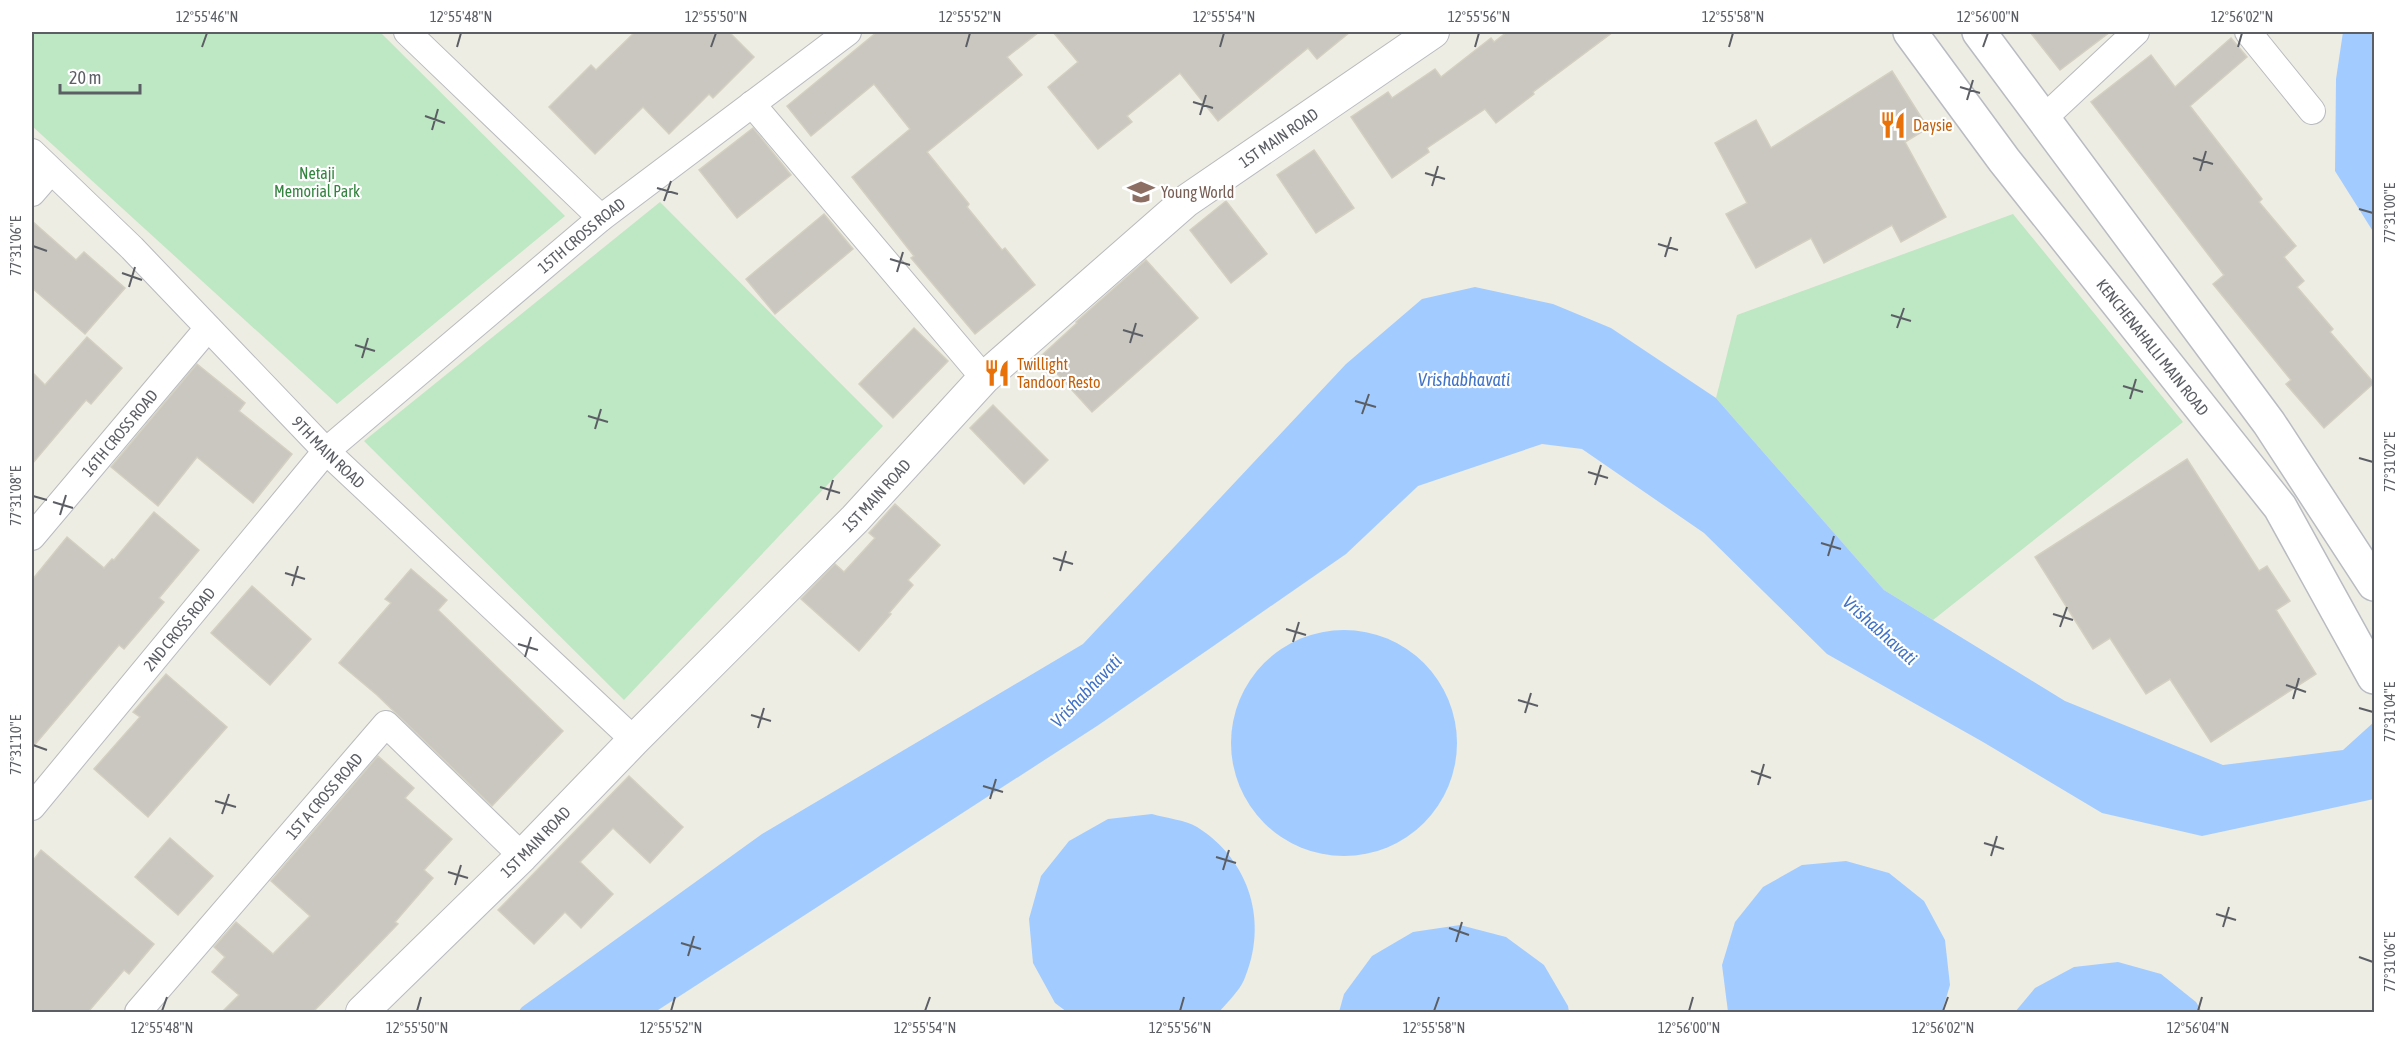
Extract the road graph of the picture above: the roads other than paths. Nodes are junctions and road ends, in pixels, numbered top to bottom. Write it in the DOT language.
graph roads {
  1 [pos="848,32"];
  2 [pos="1433,32"];
  3 [pos="1910,32"];
  4 [pos="1979,32"];
  5 [pos="2136,32"];
  6 [pos="2248,32"];
  7 [pos="421,35"];
  8 [pos="752,104"];
  9 [pos="2312,111"];
  10 [pos="2044,118"];
  11 [pos="32,152"];
  12 [pos="51,171"];
  13 [pos="32,193"];
  14 [pos="601,218"];
  15 [pos="208,328"];
  16 [pos="984,378"];
  17 [pos="326,451"];
  18 [pos="32,537"];
  19 [pos="2374,584"];
  20 [pos="2374,677"];
  21 [pos="634,740"];
  22 [pos="32,807"];
  23 [pos="522,856"];
  24 [pos="138,1012"];
  25 [pos="362,1012"];
  1 -- 8 [label="street, 15TH CROSS ROAD"];
  2 -- 16 [label="street, 1ST MAIN ROAD"];
  3 -- 20 [label="main road, KENCHENAHALLI MAIN ROAD"];
  4 -- 10 [label="main road"];
  5 -- 10 [label="street"];
  6 -- 9 [label="street"];
  7 -- 14 [label="street"];
  8 -- 14 [label="street, 15TH CROSS ROAD"];
  8 -- 16 [label="street"];
  10 -- 19 [label="main road"];
  11 -- 12 [label="street, 9TH MAIN ROAD"];
  12 -- 13 [label="street"];
  12 -- 15 [label="street, 9TH MAIN ROAD"];
  14 -- 17 [label="street, 15TH CROSS ROAD"];
  15 -- 17 [label="street, 9TH MAIN ROAD"];
  15 -- 18 [label="street, 16TH CROSS ROAD"];
  16 -- 21 [label="street, 1ST MAIN ROAD"];
  17 -- 21 [label="street, 9TH MAIN ROAD"];
  17 -- 22 [label="street, 2ND CROSS ROAD"];
  21 -- 23 [label="street, 1ST MAIN ROAD"];
  23 -- 24 [label="street, 1ST A CROSS ROAD"];
  23 -- 25 [label="street, 1ST MAIN ROAD"];
}
